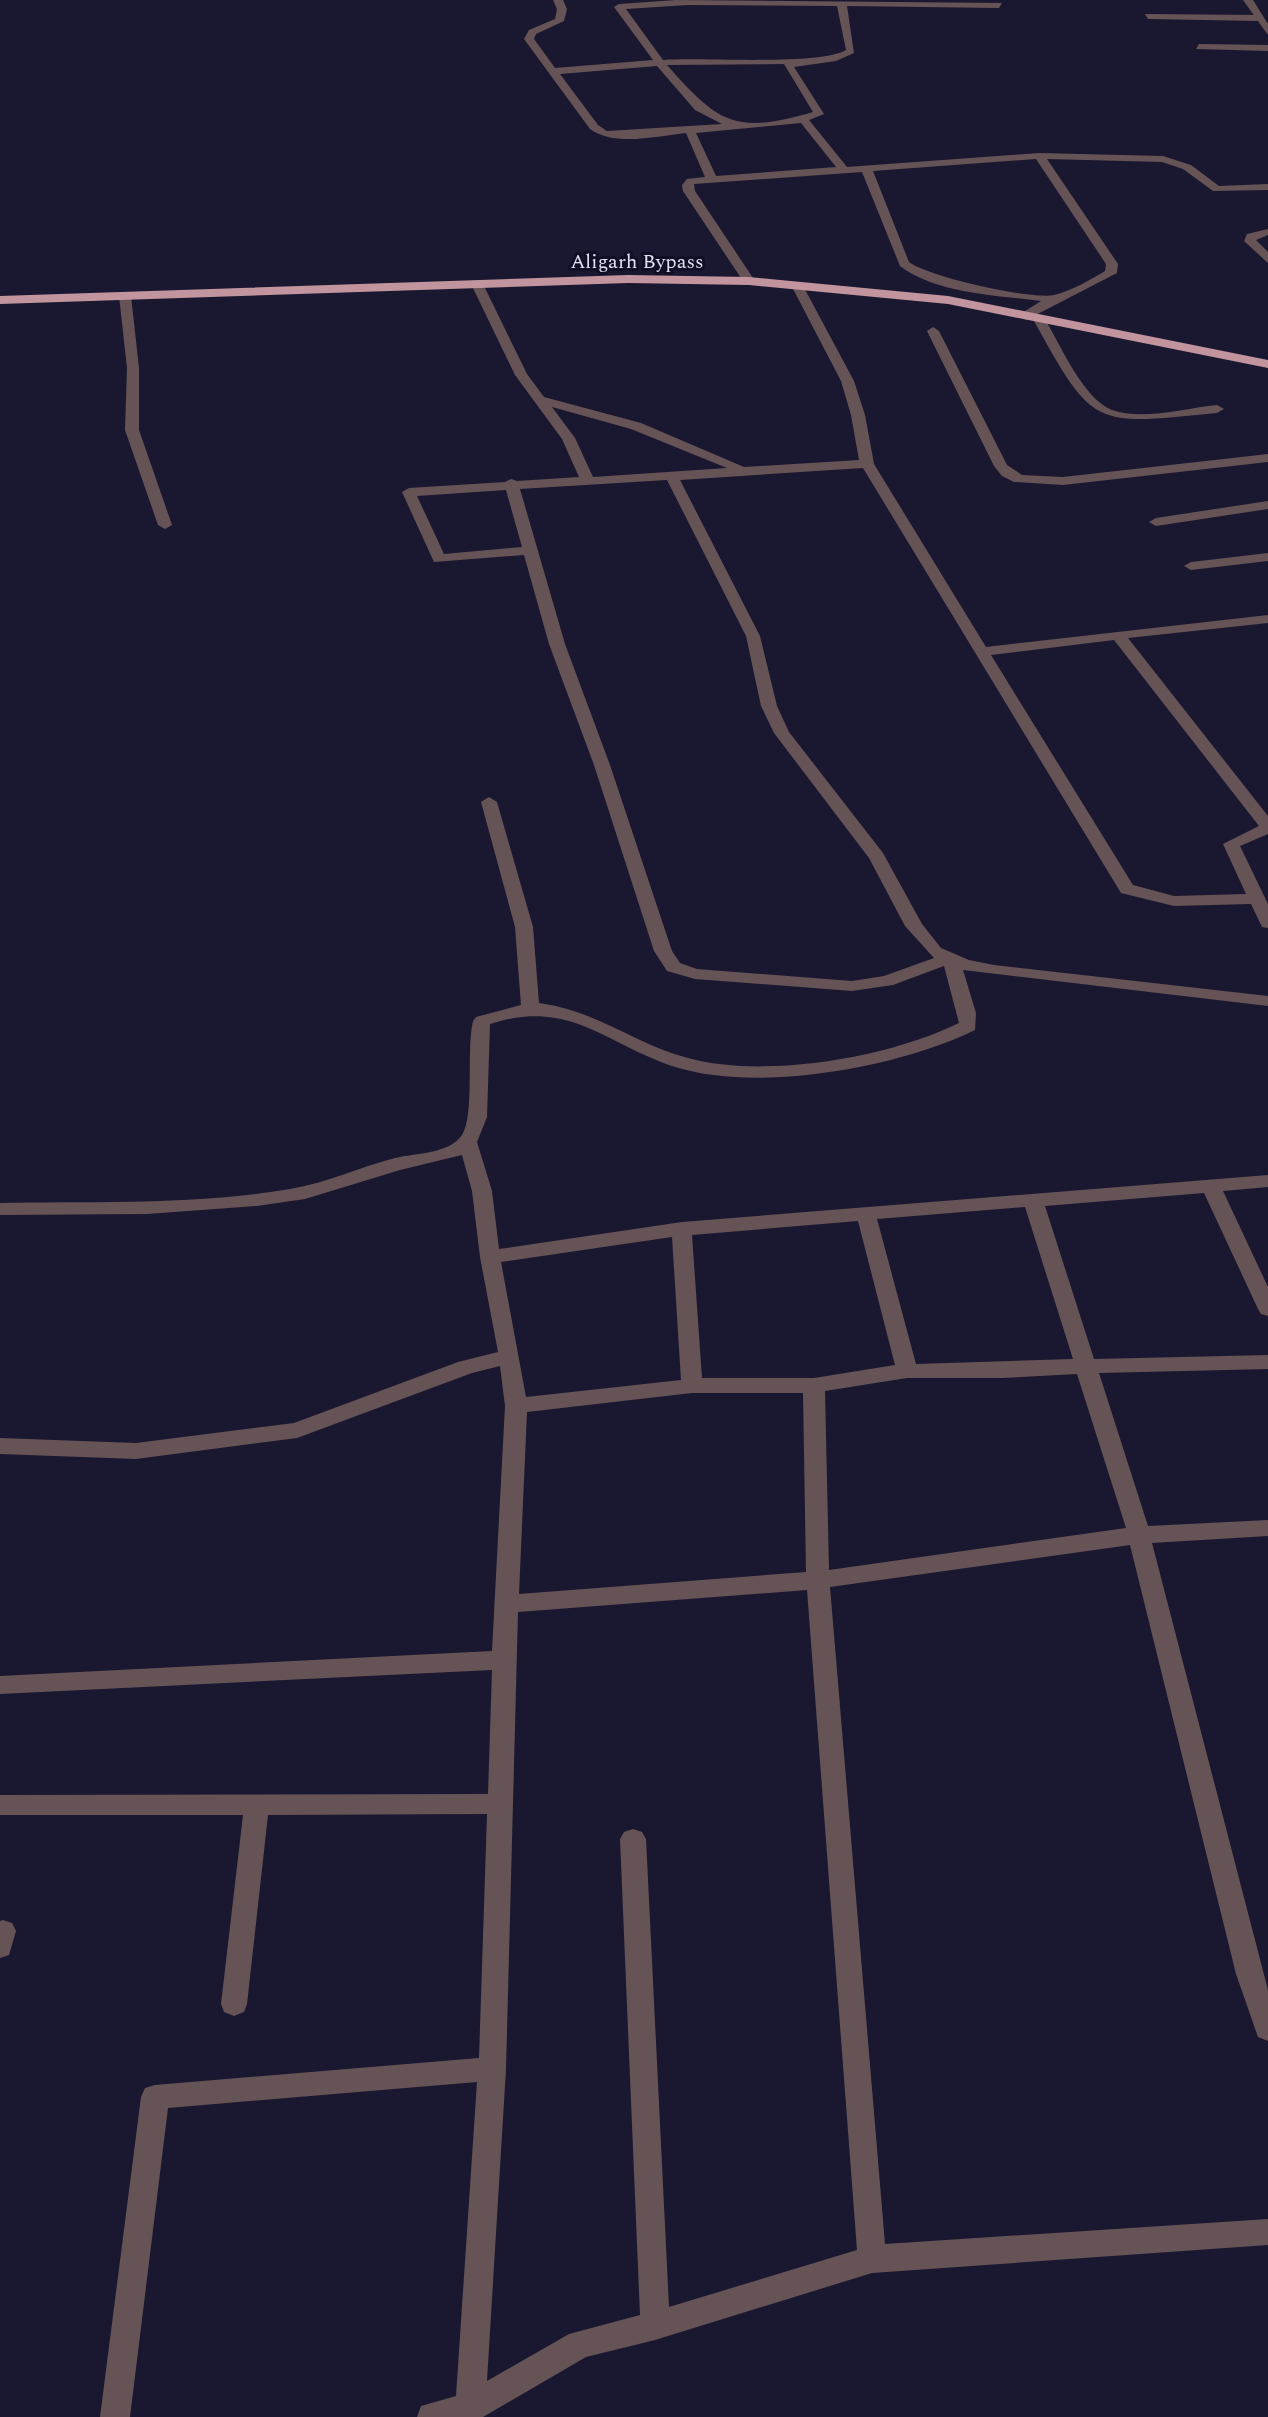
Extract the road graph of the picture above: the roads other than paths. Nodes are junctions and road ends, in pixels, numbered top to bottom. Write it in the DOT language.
graph roads {
  1 [pos="558,0"];
  2 [pos="1248,0"];
  3 [pos="842,2"];
  4 [pos="999,5"];
  5 [pos="1148,16"];
  6 [pos="1263,18"];
  7 [pos="1268,32"];
  8 [pos="1199,47"];
  9 [pos="1268,48"];
  10 [pos="803,61"];
  11 [pos="660,63"];
  12 [pos="554,71"];
  13 [pos="804,120"];
  14 [pos="736,127"];
  15 [pos="690,131"];
  16 [pos="1039,156"];
  17 [pos="866,168"];
  18 [pos="843,169"];
  19 [pos="711,177"];
  20 [pos="1268,187"];
  21 [pos="1268,232"];
  22 [pos="1268,259"];
  23 [pos="749,281"];
  24 [pos="477,284"];
  25 [pos="797,285"];
  26 [pos="125,296"];
  27 [pos="0,300"];
  28 [pos="1048,301"];
  29 [pos="1032,316"];
  30 [pos="933,331"];
  31 [pos="1268,364"];
  32 [pos="539,400"];
  33 [pos="1217,409"];
  34 [pos="1268,458"];
  35 [pos="867,464"];
  36 [pos="745,471"];
  37 [pos="671,475"];
  38 [pos="587,479"];
  39 [pos="511,483"];
  40 [pos="1268,505"];
  41 [pos="1156,522"];
  42 [pos="165,525"];
  43 [pos="532,550"];
  44 [pos="1268,557"];
  45 [pos="1191,566"];
  46 [pos="1265,624"];
  47 [pos="1118,635"];
  48 [pos="980,652"];
  49 [pos="489,802"];
  50 [pos="1268,827"];
  51 [pos="1257,899"];
  52 [pos="1268,923"];
  53 [pos="950,958"];
  54 [pos="1268,1001"];
  55 [pos="530,1008"];
  56 [pos="468,1143"];
  57 [pos="1268,1181"];
  58 [pos="1211,1186"];
  59 [pos="1033,1200"];
  60 [pos="0,1209"];
  61 [pos="866,1214"];
  62 [pos="682,1229"];
  63 [pos="490,1257"];
  64 [pos="1268,1309"];
  65 [pos="509,1356"];
  66 [pos="1268,1362"];
  67 [pos="1086,1366"];
  68 [pos="907,1371"];
  69 [pos="814,1385"];
  70 [pos="692,1386"];
  71 [pos="516,1406"];
  72 [pos="0,1446"];
  73 [pos="1268,1528"];
  74 [pos="1139,1535"];
  75 [pos="818,1580"];
  76 [pos="507,1604"];
  77 [pos="504,1660"];
  78 [pos="0,1685"];
  79 [pos="257,1804"];
  80 [pos="500,1804"];
  81 [pos="0,1805"];
  82 [pos="633,1839"];
  83 [pos="1258,1975"];
  84 [pos="234,2004"];
  85 [pos="1268,2029"];
  86 [pos="492,2069"];
  87 [pos="1268,2232"];
  88 [pos="872,2259"];
  89 [pos="655,2326"];
  90 [pos="470,2408"];
  91 [pos="115,2417"];
  92 [pos="432,2417"];
  1 -- 12 [label="street"];
  2 -- 6 [label="street"];
  3 -- 4 [label="street"];
  3 -- 10 [label="street"];
  3 -- 11 [label="street"];
  5 -- 6 [label="lane"];
  6 -- 7 [label="street"];
  8 -- 9 [label="street"];
  10 -- 11 [label="street"];
  10 -- 13 [label="street"];
  11 -- 12 [label="street"];
  11 -- 14 [label="street"];
  12 -- 15 [label="street"];
  13 -- 14 [label="street"];
  13 -- 18 [label="street"];
  14 -- 15 [label="street"];
  15 -- 19 [label="street"];
  16 -- 17 [label="street"];
  16 -- 20 [label="street"];
  16 -- 28 [label="street"];
  17 -- 18 [label="street"];
  17 -- 28 [label="street"];
  18 -- 19 [label="street"];
  19 -- 23 [label="street"];
  21 -- 22 [label="street"];
  23 -- 24 [label="highway, Aligarh Bypass"];
  23 -- 25 [label="highway, Aligarh Bypass"];
  24 -- 26 [label="highway, Aligarh Bypass"];
  24 -- 32 [label="street"];
  25 -- 29 [label="highway, Aligarh Bypass"];
  25 -- 35 [label="street"];
  26 -- 27 [label="highway, Aligarh Bypass"];
  26 -- 42 [label="street"];
  28 -- 29 [label="street"];
  29 -- 31 [label="highway, Aligarh Bypass"];
  29 -- 33 [label="street"];
  30 -- 34 [label="street"];
  32 -- 36 [label="street"];
  32 -- 38 [label="street"];
  35 -- 36 [label="street"];
  35 -- 48 [label="street"];
  36 -- 37 [label="street"];
  37 -- 38 [label="street"];
  37 -- 53 [label="street"];
  38 -- 39 [label="street"];
  39 -- 43 [label="street"];
  39 -- 43 [label="street"];
  40 -- 41 [label="street"];
  43 -- 53 [label="street"];
  44 -- 45 [label="street"];
  46 -- 47 [label="street"];
  47 -- 48 [label="street"];
  47 -- 50 [label="street"];
  48 -- 51 [label="street"];
  49 -- 55 [label="street"];
  50 -- 51 [label="street"];
  51 -- 52 [label="street"];
  53 -- 54 [label="street"];
  53 -- 55 [label="street"];
  55 -- 56 [label="street"];
  56 -- 60 [label="street"];
  56 -- 63 [label="street"];
  57 -- 58 [label="street"];
  58 -- 59 [label="street"];
  58 -- 64 [label="street"];
  59 -- 61 [label="street"];
  59 -- 67 [label="street"];
  61 -- 62 [label="street"];
  61 -- 68 [label="street"];
  62 -- 63 [label="street"];
  62 -- 70 [label="street"];
  63 -- 65 [label="street"];
  65 -- 71 [label="street"];
  65 -- 72 [label="street"];
  66 -- 67 [label="street"];
  67 -- 68 [label="street"];
  67 -- 74 [label="street"];
  68 -- 69 [label="street"];
  69 -- 70 [label="street"];
  69 -- 75 [label="street"];
  70 -- 71 [label="street"];
  71 -- 76 [label="street"];
  73 -- 74 [label="street"];
  74 -- 75 [label="street"];
  74 -- 83 [label="street"];
  75 -- 76 [label="street"];
  75 -- 88 [label="street"];
  76 -- 77 [label="street"];
  77 -- 78 [label="street"];
  77 -- 80 [label="street"];
  79 -- 80 [label="street"];
  79 -- 81 [label="street"];
  79 -- 84 [label="street"];
  80 -- 86 [label="street"];
  82 -- 89 [label="street"];
  83 -- 85 [label="street"];
  86 -- 90 [label="street"];
  86 -- 91 [label="street"];
  87 -- 88 [label="street"];
  88 -- 89 [label="street"];
  89 -- 90 [label="street"];
  90 -- 92 [label="street"];
}
